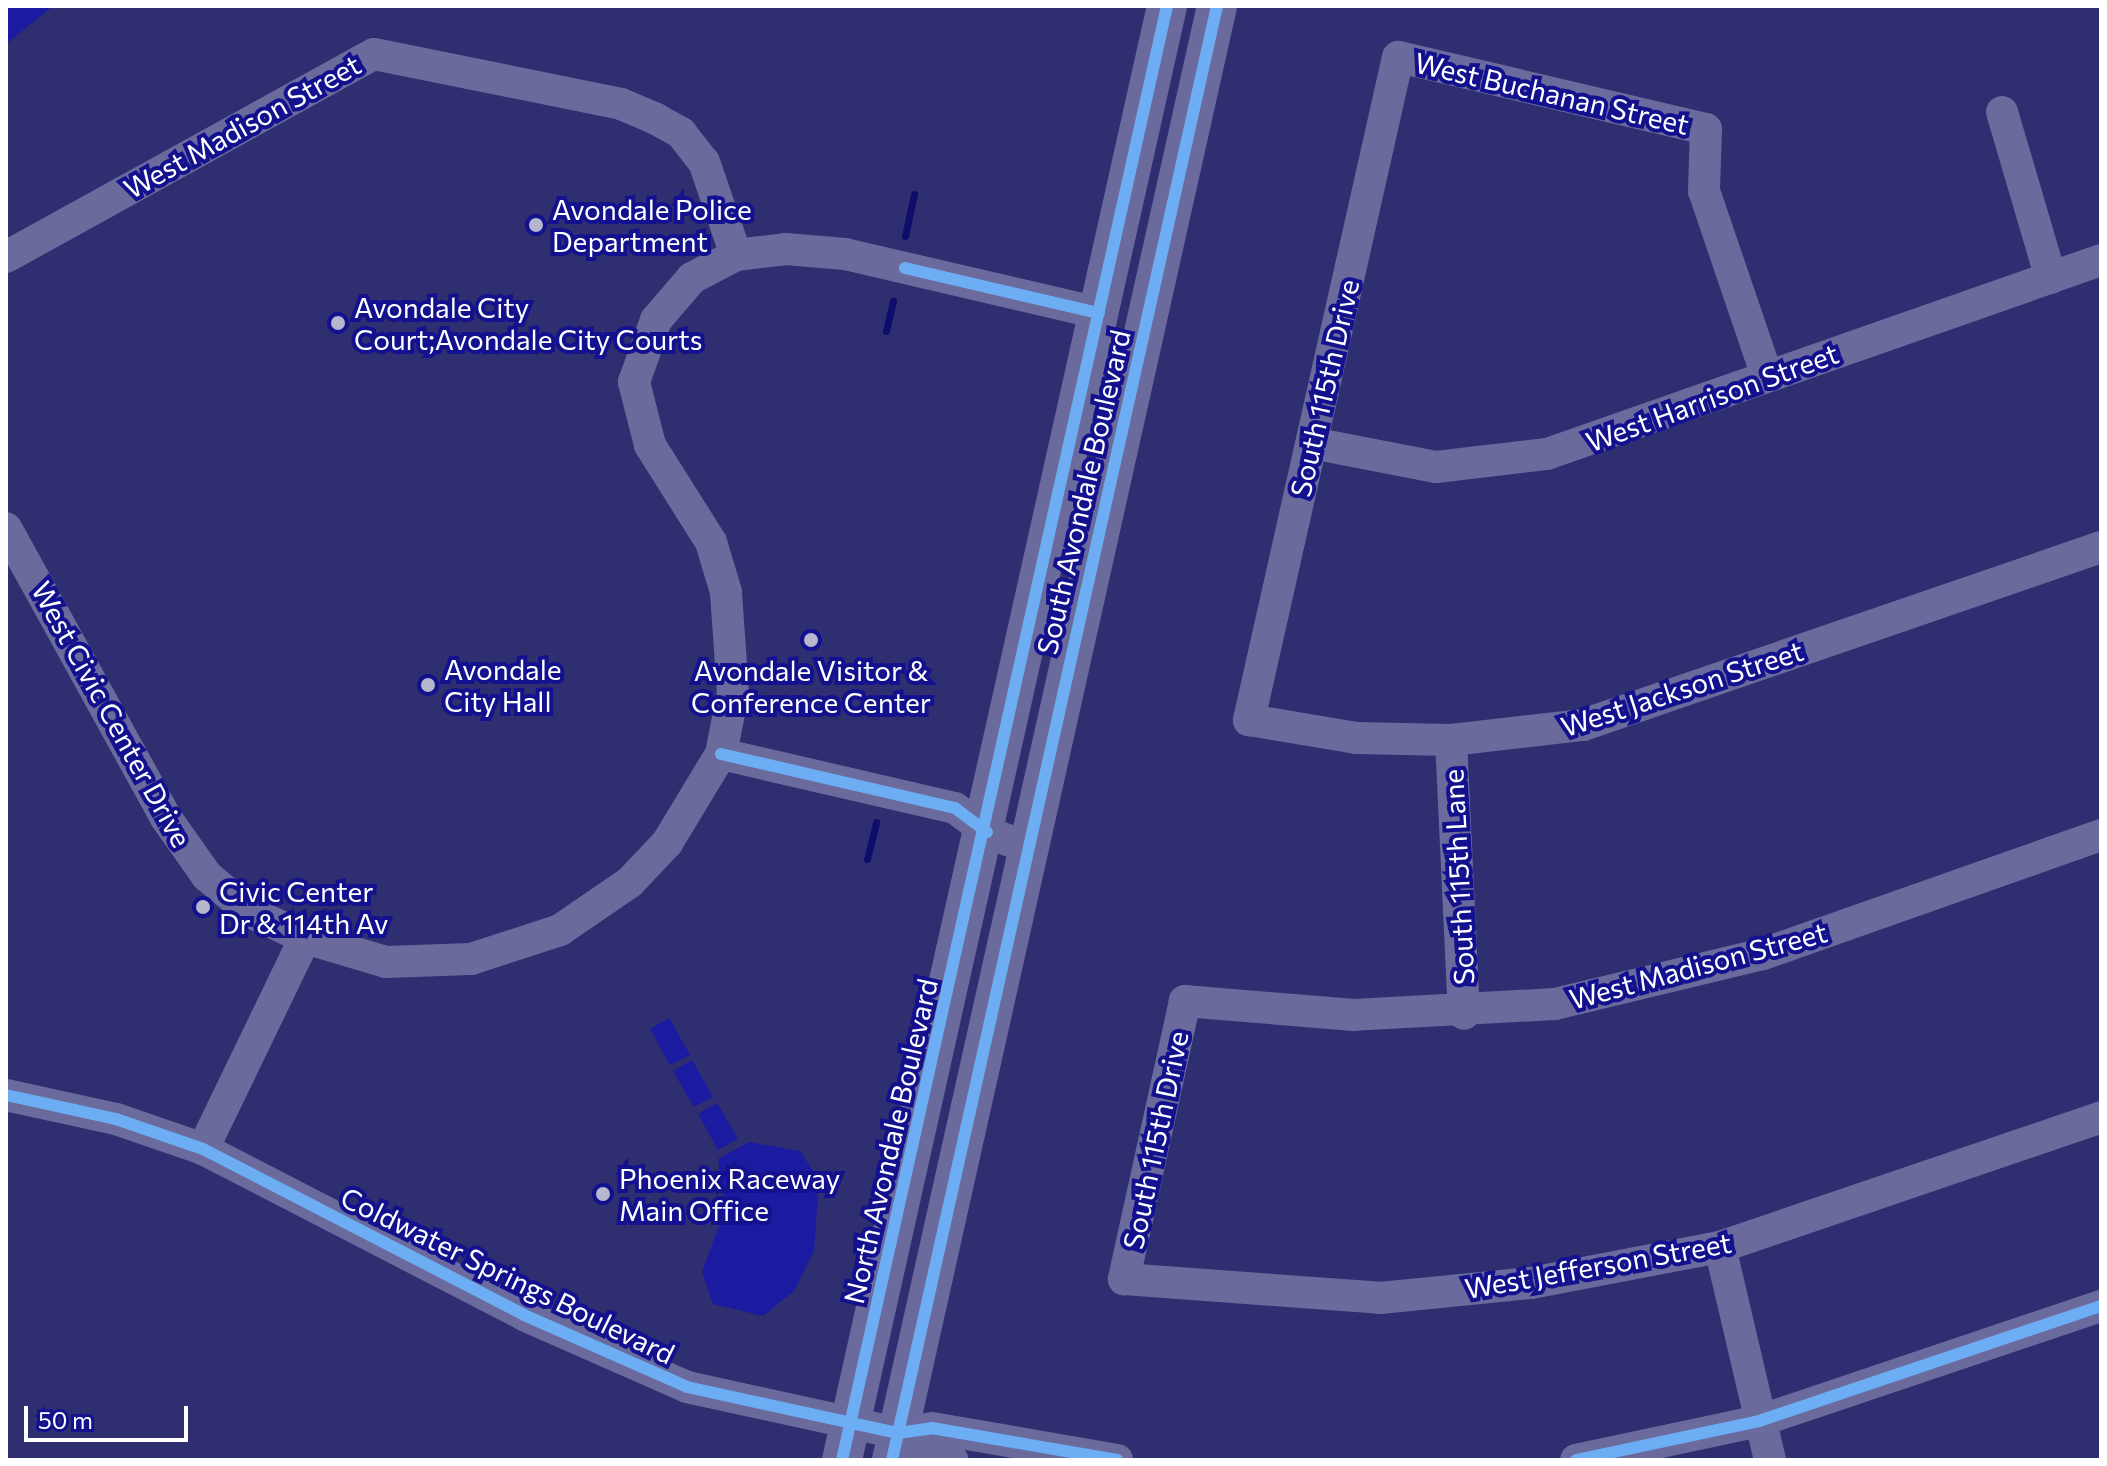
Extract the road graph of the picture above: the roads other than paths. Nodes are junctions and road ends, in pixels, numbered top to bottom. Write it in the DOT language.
graph roads {
  1 [pos="1167,6"];
  2 [pos="1217,6"];
  3 [pos="1398,57"];
  4 [pos="2002,112"];
  5 [pos="736,255"];
  6 [pos="6,257"];
  7 [pos="2101,260"];
  8 [pos="2051,278"];
  9 [pos="1099,313"];
  10 [pos="1146,324"];
  11 [pos="1767,376"];
  12 [pos="1312,443"];
  13 [pos="6,528"];
  14 [pos="2101,547"];
  15 [pos="1249,720"];
  16 [pos="1451,740"];
  17 [pos="721,754"];
  18 [pos="987,832"];
  19 [pos="2101,835"];
  20 [pos="1028,848"];
  21 [pos="305,938"];
  22 [pos="1185,1001"];
  23 [pos="1464,1014"];
  24 [pos="6,1095"];
  25 [pos="2101,1117"];
  26 [pos="203,1149"];
  27 [pos="1720,1247"];
  28 [pos="1124,1279"];
  29 [pos="2101,1306"];
  30 [pos="851,1421"];
  31 [pos="1759,1421"];
  32 [pos="895,1446"];
  33 [pos="842,1460"];
  34 [pos="953,1460"];
  35 [pos="1117,1460"];
  36 [pos="1576,1460"];
  37 [pos="1770,1460"];
  1 -- 9 [label="main road, South Avondale Boulevard"];
  2 -- 10 [label="main road, South Avondale Boulevard"];
  3 -- 11 [label="street, West Buchanan Street"];
  3 -- 12 [label="street, South 115th Drive"];
  4 -- 8 [label="street"];
  5 -- 6 [label="street, West Madison Street"];
  5 -- 9 [label="street, West Civic Center Drive"];
  5 -- 17 [label="street, West Civic Center Drive"];
  7 -- 8 [label="street, West Harrison Street"];
  8 -- 11 [label="street, West Harrison Street"];
  9 -- 10 [label="main road"];
  9 -- 18 [label="main road, South Avondale Boulevard"];
  10 -- 20 [label="main road, South Avondale Boulevard"];
  11 -- 12 [label="street, West Harrison Street"];
  12 -- 15 [label="street, South 115th Drive"];
  13 -- 21 [label="street, West Civic Center Drive"];
  14 -- 16 [label="street, West Jackson Street"];
  15 -- 16 [label="street, West Jackson Street"];
  16 -- 23 [label="street, South 115th Lane"];
  17 -- 18 [label="street"];
  17 -- 21 [label="street, West Civic Center Drive"];
  18 -- 20 [label="street"];
  18 -- 30 [label="main road, North Avondale Boulevard"];
  19 -- 23 [label="street, West Madison Street"];
  20 -- 32 [label="main road, South Avondale Boulevard"];
  21 -- 26 [label="street"];
  22 -- 23 [label="street, West Madison Street"];
  22 -- 28 [label="street, South 115th Drive"];
  24 -- 26 [label="street, Coldwater Springs Boulevard"];
  25 -- 27 [label="street, West Jefferson Street"];
  26 -- 30 [label="street, Coldwater Springs Boulevard"];
  27 -- 28 [label="street, West Jefferson Street"];
  27 -- 31 [label="street"];
  29 -- 31 [label="street"];
  30 -- 32 [label="street, Coldwater Springs Boulevard"];
  30 -- 33 [label="main road, North Avondale Boulevard"];
  31 -- 36 [label="street"];
  31 -- 37 [label="street"];
  32 -- 34 [label="street"];
  32 -- 35 [label="street"];
}
